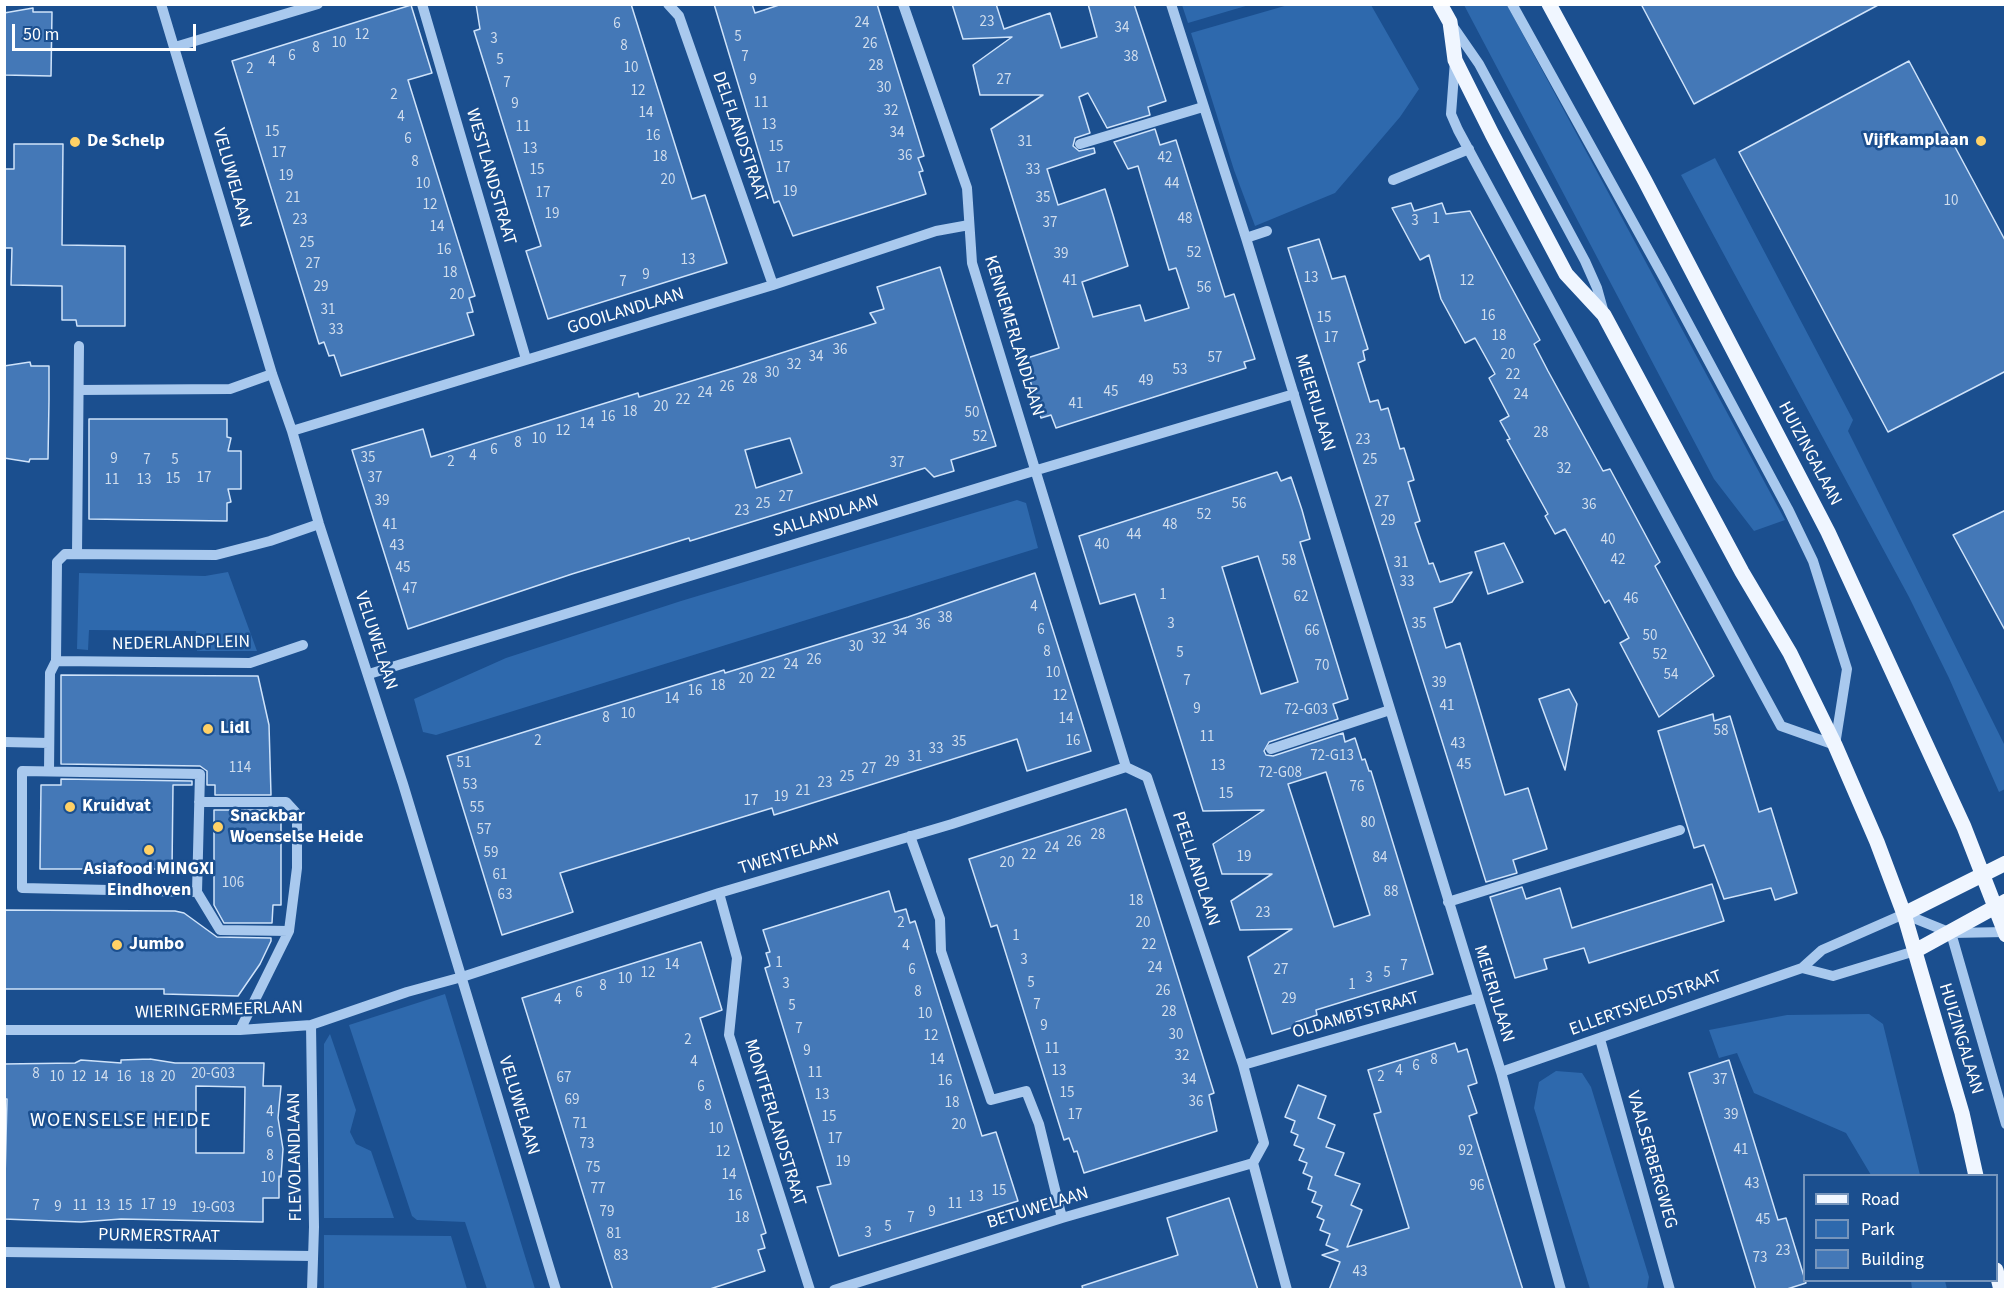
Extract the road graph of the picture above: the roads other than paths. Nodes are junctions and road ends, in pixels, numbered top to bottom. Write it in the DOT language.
graph roads {
  1 [pos="161,4"];
  2 [pos="318,4"];
  3 [pos="422,4"];
  4 [pos="668,4"];
  5 [pos="903,4"];
  6 [pos="1171,4"];
  7 [pos="1440,4"];
  8 [pos="1512,4"];
  9 [pos="1549,4"];
  10 [pos="1450,22"];
  11 [pos="175,47"];
  12 [pos="1455,60"];
  13 [pos="1203,107"];
  14 [pos="1080,144"];
  15 [pos="1469,149"];
  16 [pos="1393,180"];
  17 [pos="969,225"];
  18 [pos="1267,231"];
  19 [pos="1246,238"];
  20 [pos="773,285"];
  21 [pos="1604,315"];
  22 [pos="79,346"];
  23 [pos="526,358"];
  24 [pos="272,374"];
  25 [pos="79,390"];
  26 [pos="1294,394"];
  27 [pos="292,431"];
  28 [pos="1037,470"];
  29 [pos="319,524"];
  30 [pos="77,554"];
  31 [pos="303,645"];
  32 [pos="56,661"];
  33 [pos="369,674"];
  34 [pos="1390,710"];
  35 [pos="4,742"];
  36 [pos="50,743"];
  37 [pos="1835,745"];
  38 [pos="1271,749"];
  39 [pos="1126,767"];
  40 [pos="49,771"];
  41 [pos="199,802"];
  42 [pos="1680,831"];
  43 [pos="910,836"];
  44 [pos="2006,863"];
  45 [pos="1984,874"];
  46 [pos="197,892"];
  47 [pos="719,893"];
  48 [pos="1448,902"];
  49 [pos="2001,904"];
  50 [pos="1904,914"];
  51 [pos="289,931"];
  52 [pos="1951,933"];
  53 [pos="2005,933"];
  54 [pos="1914,951"];
  55 [pos="1802,968"];
  56 [pos="462,977"];
  57 [pos="1477,999"];
  58 [pos="311,1025"];
  59 [pos="4,1030"];
  60 [pos="240,1030"];
  61 [pos="1600,1039"];
  62 [pos="1243,1065"];
  63 [pos="1501,1072"];
  64 [pos="2006,1124"];
  65 [pos="1253,1163"];
  66 [pos="1976,1174"];
  67 [pos="1062,1218"];
  68 [pos="4,1252"];
  69 [pos="313,1256"];
  70 [pos="312,1290"];
  71 [pos="556,1290"];
  72 [pos="810,1290"];
  73 [pos="834,1290"];
  74 [pos="1287,1290"];
  75 [pos="1561,1290"];
  76 [pos="1670,1290"];
  1 -- 11 [label="street, VELUWELAAN"];
  2 -- 11 [label="street"];
  3 -- 23 [label="street, WESTLANDSTRAAT"];
  4 -- 20 [label="street, DELFLANDSTRAAT"];
  5 -- 17 [label="street, KENNEMERLANDLAAN"];
  6 -- 13 [label="street, MEIERIJLAAN"];
  7 -- 10 [label="main road, HUIZINGALAAN"];
  8 -- 37 [label="street"];
  9 -- 45 [label="main road, HUIZINGALAAN"];
  10 -- 12 [label="main road, HUIZINGALAAN"];
  10 -- 21 [label="street, HUIZINGALAAN"];
  11 -- 24 [label="street, VELUWELAAN"];
  12 -- 15 [label="street, HUIZINGALAAN"];
  12 -- 21 [label="main road, HUIZINGALAAN"];
  13 -- 14 [label="street"];
  13 -- 19 [label="street, MEIERIJLAAN"];
  15 -- 16 [label="street"];
  15 -- 37 [label="street, HUIZINGALAAN"];
  17 -- 20 [label="street, GOOILANDLAAN"];
  17 -- 28 [label="street, KENNEMERLANDLAAN"];
  18 -- 19 [label="street"];
  19 -- 26 [label="street, MEIERIJLAAN"];
  20 -- 23 [label="street, GOOILANDLAAN"];
  21 -- 37 [label="main road, HUIZINGALAAN"];
  22 -- 25 [label="street"];
  23 -- 27 [label="street, GOOILANDLAAN"];
  24 -- 25 [label="street"];
  24 -- 27 [label="street, VELUWELAAN"];
  25 -- 30 [label="street"];
  26 -- 28 [label="street, SALLANDLAAN"];
  26 -- 34 [label="street, MEIERIJLAAN"];
  27 -- 29 [label="street, VELUWELAAN"];
  28 -- 33 [label="street, SALLANDLAAN"];
  28 -- 39 [label="street"];
  29 -- 30 [label="street"];
  29 -- 33 [label="street, VELUWELAAN"];
  30 -- 32 [label="street"];
  31 -- 32 [label="street, NEDERLANDPLEIN"];
  32 -- 36 [label="street"];
  33 -- 56 [label="street, VELUWELAAN"];
  34 -- 38 [label="street"];
  34 -- 48 [label="street, MEIERIJLAAN"];
  35 -- 36 [label="street"];
  36 -- 40 [label="street"];
  37 -- 50 [label="main road, HUIZINGALAAN"];
  39 -- 43 [label="street, TWENTELAAN"];
  39 -- 62 [label="street, PEELLANDLAAN"];
  40 -- 41 [label="street"];
  40 -- 46 [label="street"];
  41 -- 46 [label="street"];
  41 -- 51 [label="street"];
  42 -- 48 [label="street"];
  43 -- 47 [label="street, TWENTELAAN"];
  43 -- 67 [label="street"];
  44 -- 45 [label="main road"];
  45 -- 49 [label="main road, HUIZINGALAAN"];
  45 -- 50 [label="main road"];
  46 -- 51 [label="street"];
  47 -- 56 [label="street, TWENTELAAN"];
  47 -- 72 [label="street, MONTFERLANDSTRAAT"];
  48 -- 57 [label="street, MEIERIJLAAN"];
  49 -- 52 [label="main road"];
  49 -- 53 [label="main road, HUIZINGALAAN"];
  50 -- 52 [label="street"];
  50 -- 54 [label="main road, HUIZINGALAAN"];
  50 -- 55 [label="street, ELLERTSVELDSTRAAT"];
  51 -- 60 [label="street"];
  52 -- 53 [label="street"];
  52 -- 54 [label="main road"];
  52 -- 64 [label="street, HUIZINGALAAN"];
  54 -- 55 [label="street"];
  54 -- 66 [label="main road, HUIZINGALAAN"];
  55 -- 61 [label="street, ELLERTSVELDSTRAAT"];
  56 -- 58 [label="street, WIERINGERMEERLAAN"];
  56 -- 71 [label="street, VELUWELAAN"];
  57 -- 62 [label="street, OLDAMBTSTRAAT"];
  57 -- 63 [label="street, MEIERIJLAAN"];
  58 -- 60 [label="street, WIERINGERMEERLAAN"];
  58 -- 69 [label="street, FLEVOLANDLAAN"];
  59 -- 60 [label="street, WIERINGERMEERLAAN"];
  61 -- 63 [label="street, ELLERTSVELDSTRAAT"];
  61 -- 76 [label="street, VAALSERBERGWEG"];
  62 -- 65 [label="street, PEELLANDLAAN"];
  63 -- 75 [label="street, MEIERIJLAAN"];
  65 -- 67 [label="street, BETUWELAAN"];
  65 -- 74 [label="street"];
  67 -- 73 [label="street, BETUWELAAN"];
  68 -- 69 [label="street, PURMERSTRAAT"];
  69 -- 70 [label="street, FLEVOLANDLAAN"];
}
